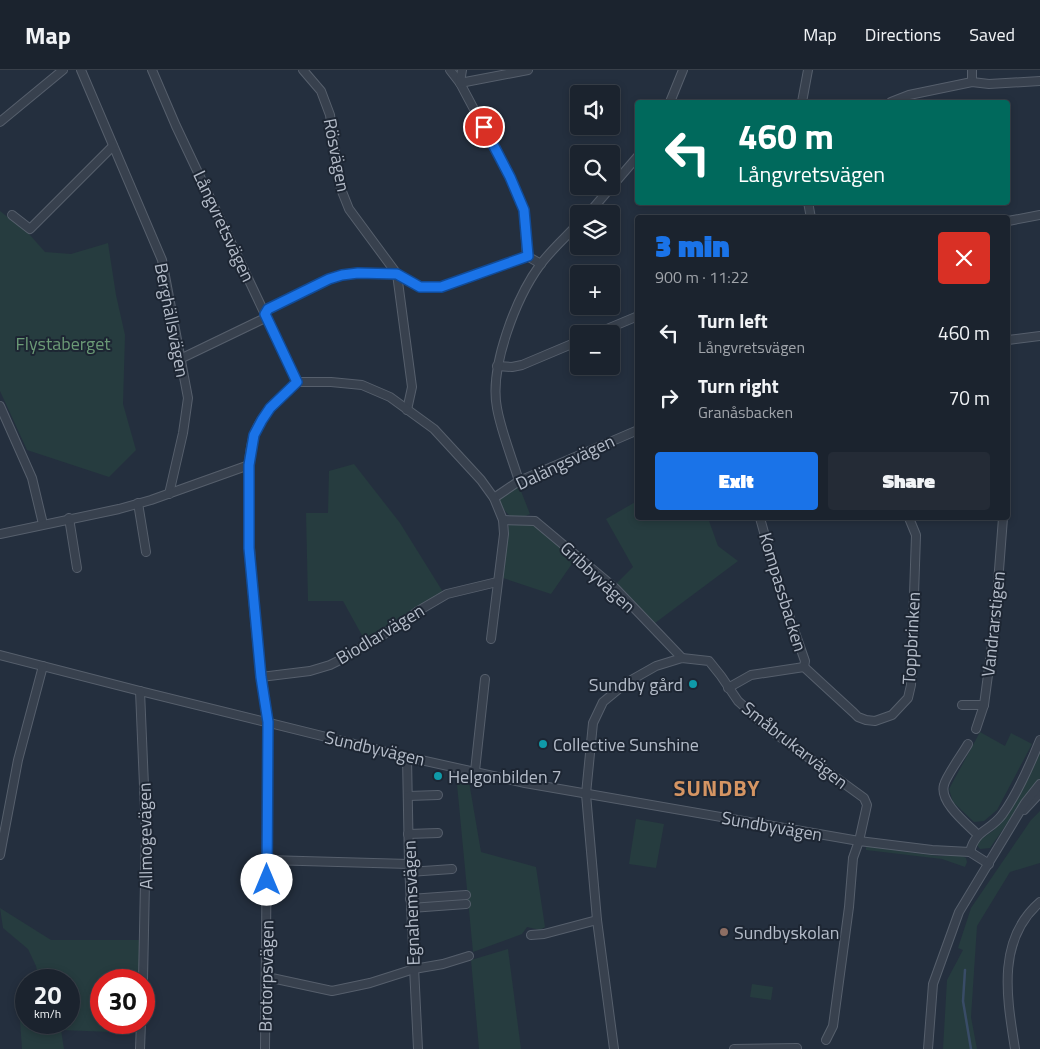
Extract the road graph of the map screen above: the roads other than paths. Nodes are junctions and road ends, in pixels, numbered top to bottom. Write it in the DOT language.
graph roads {
  1 [pos="63,70"];
  2 [pos="81,70"];
  3 [pos="152,70"];
  4 [pos="303,70"];
  5 [pos="450,70"];
  6 [pos="462,70"];
  7 [pos="528,70"];
  8 [pos="683,70"];
  9 [pos="808,70"];
  10 [pos="972,70"];
  11 [pos="1040,81"];
  12 [pos="460,82"];
  13 [pos="972,82"];
  14 [pos="671,100"];
  15 [pos="802,100"];
  16 [pos="896,100"];
  17 [pos="0,122"];
  18 [pos="113,146"];
  19 [pos="635,159"];
  20 [pos="596,205"];
  21 [pos="12,215"];
  22 [pos="1040,216"];
  23 [pos="1010,221"];
  24 [pos="570,233"];
  25 [pos="528,256"];
  26 [pos="541,264"];
  27 [pos="397,274"];
  28 [pos="265,314"];
  29 [pos="635,317"];
  30 [pos="616,325"];
  31 [pos="1040,336"];
  32 [pos="1010,340"];
  33 [pos="570,345"];
  34 [pos="180,359"];
  35 [pos="496,366"];
  36 [pos="297,382"];
  37 [pos="0,406"];
  38 [pos="407,410"];
  39 [pos="635,431"];
  40 [pos="249,465"];
  41 [pos="520,481"];
  42 [pos="169,494"];
  43 [pos="494,498"];
  44 [pos="138,503"];
  45 [pos="69,518"];
  46 [pos="503,520"];
  47 [pos="761,520"];
  48 [pos="910,520"];
  49 [pos="1003,520"];
  50 [pos="43,524"];
  51 [pos="0,534"];
  52 [pos="146,552"];
  53 [pos="77,568"];
  54 [pos="497,582"];
  55 [pos="491,639"];
  56 [pos="0,655"];
  57 [pos="682,658"];
  58 [pos="43,666"];
  59 [pos="804,668"];
  60 [pos="261,677"];
  61 [pos="485,679"];
  62 [pos="728,688"];
  63 [pos="140,691"];
  64 [pos="962,705"];
  65 [pos="984,705"];
  66 [pos="268,722"];
  67 [pos="976,730"];
  68 [pos="1040,740"];
  69 [pos="968,744"];
  70 [pos="407,756"];
  71 [pos="475,771"];
  72 [pos="1040,784"];
  73 [pos="1040,793"];
  74 [pos="586,794"];
  75 [pos="438,795"];
  76 [pos="408,796"];
  77 [pos="1019,815"];
  78 [pos="438,833"];
  79 [pos="408,834"];
  80 [pos="978,835"];
  81 [pos="859,841"];
  82 [pos="970,852"];
  83 [pos="0,855"];
  84 [pos="267,860"];
  85 [pos="989,864"];
  86 [pos="409,868"];
  87 [pos="452,869"];
  88 [pos="466,895"];
  89 [pos="410,898"];
  90 [pos="1040,902"];
  91 [pos="466,904"];
  92 [pos="411,908"];
  93 [pos="597,920"];
  94 [pos="531,935"];
  95 [pos="469,956"];
  96 [pos="143,969"];
  97 [pos="414,969"];
  98 [pos="267,977"];
  99 [pos="141,1034"];
  100 [pos="826,1040"];
  101 [pos="797,1048"];
  102 [pos="140,1049"];
  103 [pos="265,1049"];
  104 [pos="418,1049"];
  105 [pos="614,1049"];
  106 [pos="734,1049"];
  107 [pos="774,1049"];
  108 [pos="928,1049"];
  109 [pos="1015,1049"];
  1 -- 17 [label="street"];
  2 -- 18 [label="street, Berghällsvägen"];
  3 -- 28 [label="street, Långvretsvägen"];
  4 -- 27 [label="street, Rösvägen"];
  5 -- 12 [label="street"];
  6 -- 12 [label="street"];
  7 -- 12 [label="street"];
  8 -- 14 [label="street"];
  9 -- 15 [label="street"];
  10 -- 13 [label="street"];
  11 -- 13 [label="street"];
  12 -- 25 [label="street"];
  13 -- 16 [label="street"];
  18 -- 21 [label="street"];
  18 -- 34 [label="street, Berghällsvägen"];
  19 -- 20 [label="street"];
  22 -- 23 [label="street"];
  24 -- 26 [label="street"];
  25 -- 26 [label="street"];
  25 -- 27 [label="street"];
  26 -- 35 [label="street"];
  27 -- 28 [label="street"];
  27 -- 38 [label="street, Rösvägen"];
  28 -- 34 [label="street"];
  28 -- 36 [label="street, Långvretsvägen"];
  29 -- 30 [label="street"];
  31 -- 32 [label="street"];
  33 -- 35 [label="street"];
  34 -- 42 [label="street, Berghällsvägen"];
  35 -- 41 [label="street"];
  36 -- 38 [label="street"];
  36 -- 40 [label="street, Brotorpsvägen"];
  37 -- 50 [label="street"];
  38 -- 43 [label="street"];
  39 -- 41 [label="street, Dalängsvägen"];
  40 -- 42 [label="street"];
  40 -- 60 [label="street, Brotorpsvägen"];
  41 -- 43 [label="street, Dalängsvägen"];
  42 -- 44 [label="street"];
  43 -- 46 [label="street"];
  44 -- 45 [label="street"];
  44 -- 52 [label="street"];
  45 -- 50 [label="street"];
  45 -- 53 [label="street"];
  46 -- 54 [label="street"];
  46 -- 57 [label="street, Gribbyvägen"];
  47 -- 59 [label="street, Kompassbacken"];
  48 -- 59 [label="street, Toppbrinken"];
  49 -- 65 [label="street, Vandrarstigen"];
  50 -- 51 [label="street"];
  54 -- 55 [label="street"];
  54 -- 60 [label="street, Biodlarvägen"];
  56 -- 58 [label="street, Sundbyvägen"];
  57 -- 62 [label="street, Småbrukarvägen"];
  57 -- 74 [label="street, Småbrukarvägen"];
  58 -- 63 [label="street, Sundbyvägen"];
  58 -- 83 [label="street"];
  59 -- 62 [label="street"];
  60 -- 66 [label="street, Brotorpsvägen"];
  61 -- 71 [label="street"];
  62 -- 81 [label="street, Småbrukarvägen"];
  63 -- 66 [label="street, Sundbyvägen"];
  63 -- 96 [label="street, Allmogevägen"];
  64 -- 65 [label="street"];
  65 -- 67 [label="street, Vandrarstigen"];
  66 -- 70 [label="street, Sundbyvägen"];
  66 -- 84 [label="street, Brotorpsvägen"];
  68 -- 80 [label="street"];
  69 -- 80 [label="street"];
  70 -- 71 [label="street, Sundbyvägen"];
  70 -- 76 [label="street, Egnahemsvägen"];
  71 -- 74 [label="street, Sundbyvägen"];
  72 -- 77 [label="street"];
  73 -- 77 [label="street"];
  74 -- 81 [label="street, Sundbyvägen"];
  74 -- 93 [label="street, Småbrukarvägen"];
  75 -- 76 [label="street"];
  76 -- 79 [label="street, Egnahemsvägen"];
  77 -- 85 [label="street"];
  78 -- 79 [label="street"];
  79 -- 86 [label="street, Egnahemsvägen"];
  80 -- 82 [label="street"];
  81 -- 82 [label="street, Sundbyvägen"];
  81 -- 100 [label="street, Småbrukarvägen"];
  82 -- 85 [label="street, Sundbyvägen"];
  84 -- 86 [label="street"];
  84 -- 98 [label="street, Brotorpsvägen"];
  85 -- 108 [label="street"];
  86 -- 87 [label="street"];
  86 -- 89 [label="street, Egnahemsvägen"];
  88 -- 89 [label="street"];
  89 -- 92 [label="street, Egnahemsvägen"];
  90 -- 109 [label="street"];
  91 -- 92 [label="street"];
  92 -- 97 [label="street, Egnahemsvägen"];
  93 -- 94 [label="street"];
  93 -- 105 [label="street, Småbrukarvägen"];
  95 -- 97 [label="street"];
  97 -- 98 [label="street"];
  97 -- 104 [label="street, Egnahemsvägen"];
  98 -- 103 [label="street, Brotorpsvägen"];
  99 -- 102 [label="street"];
  101 -- 107 [label="street"];
  106 -- 107 [label="street"];
}
